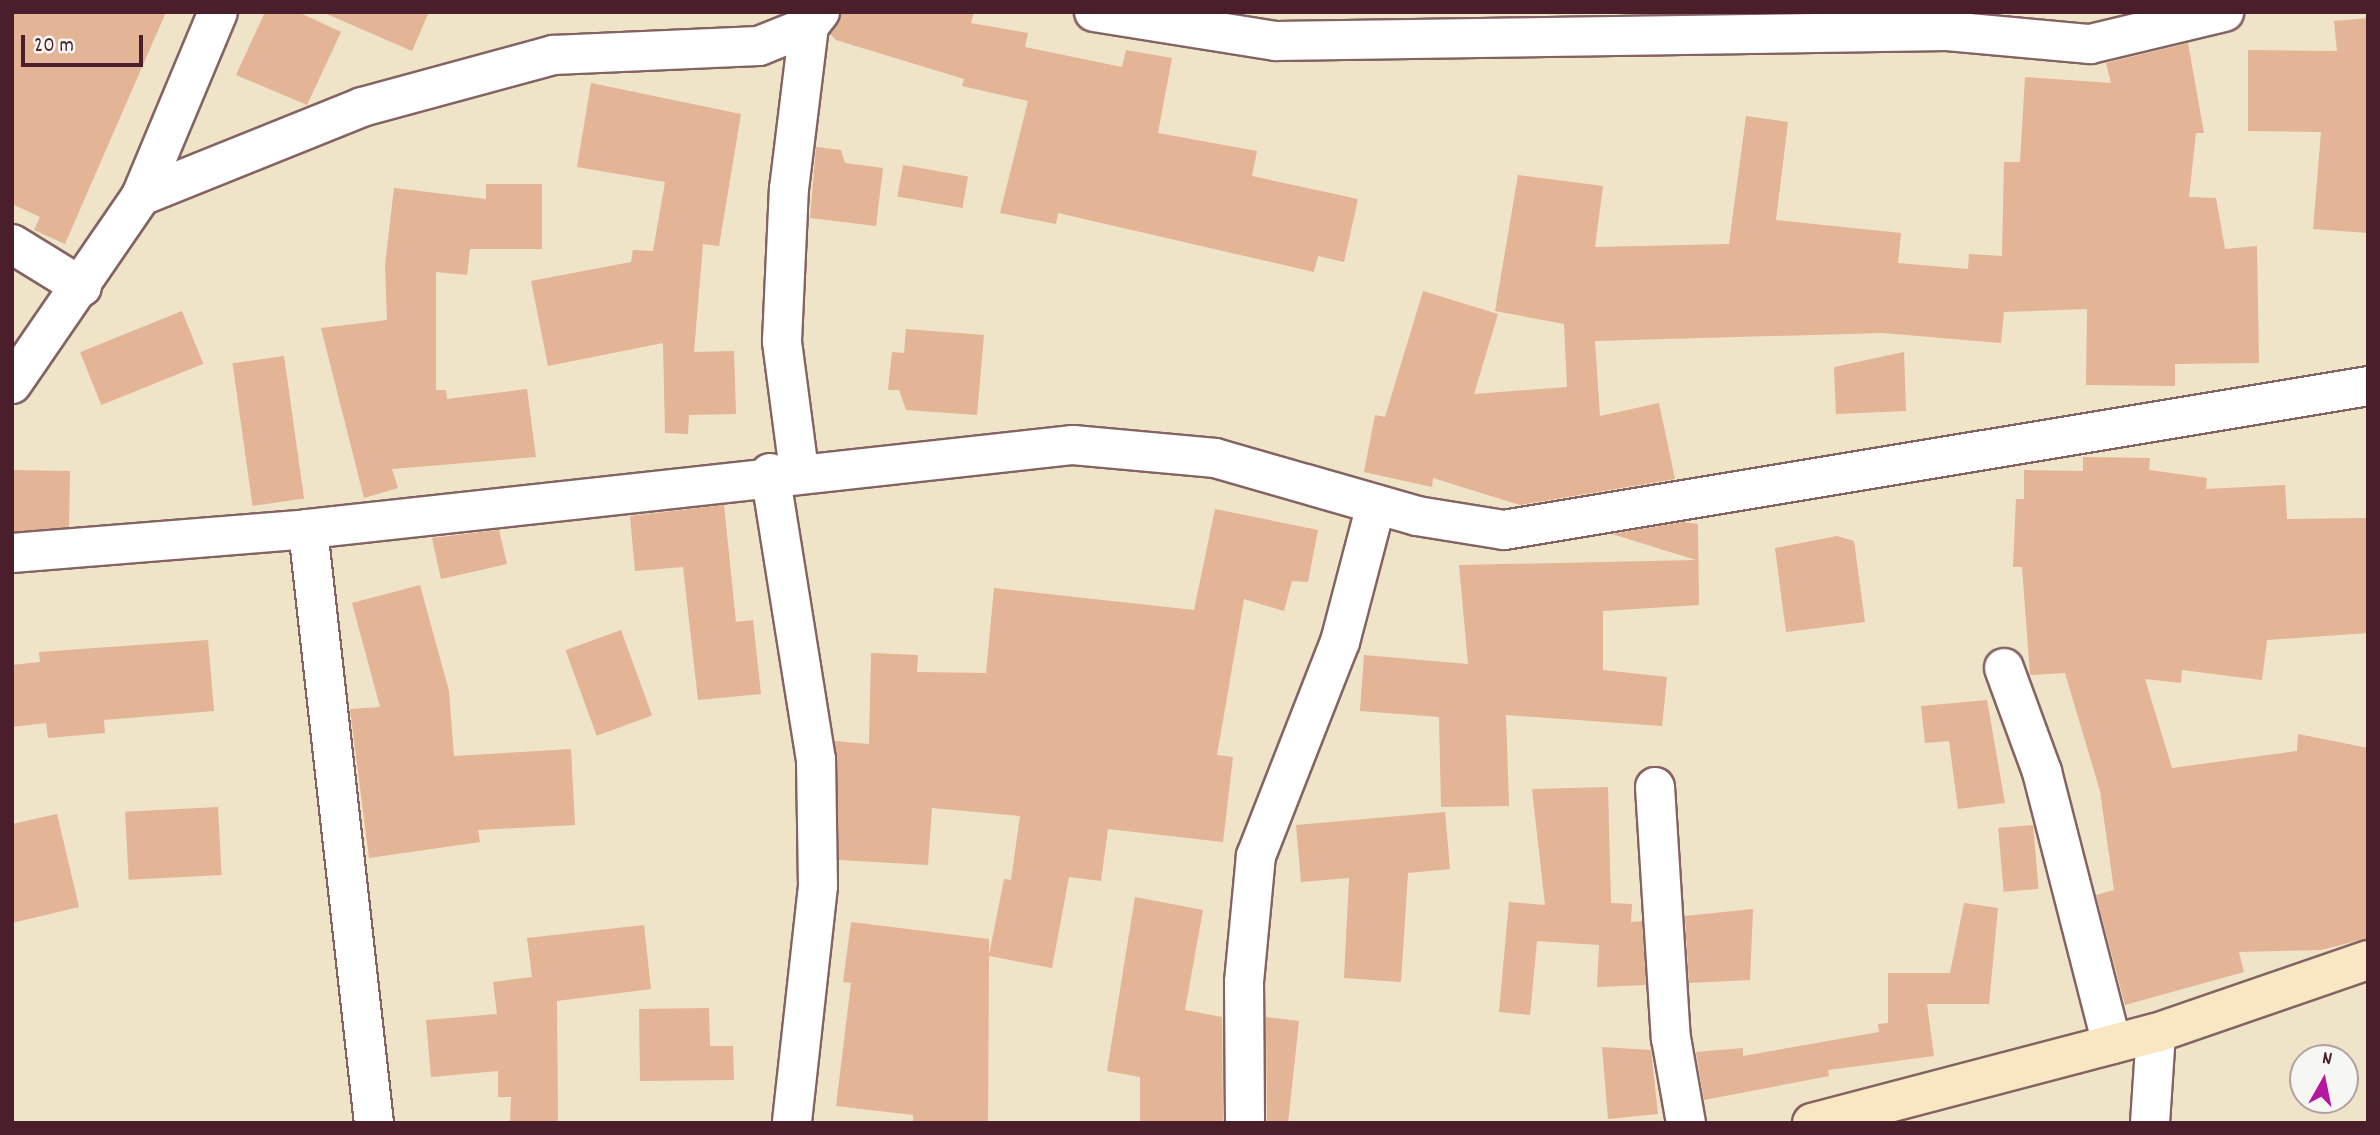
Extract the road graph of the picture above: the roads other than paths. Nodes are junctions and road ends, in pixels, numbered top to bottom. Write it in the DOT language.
graph roads {
  1 [pos="218,12"];
  2 [pos="1094,12"];
  3 [pos="2224,12"];
  4 [pos="815,19"];
  5 [pos="141,196"];
  6 [pos="12,244"];
  7 [pos="82,287"];
  8 [pos="12,384"];
  9 [pos="2368,386"];
  10 [pos="785,472"];
  11 [pos="1376,505"];
  12 [pos="308,529"];
  13 [pos="12,553"];
  14 [pos="2004,668"];
  15 [pos="1655,787"];
  16 [pos="2368,960"];
  17 [pos="2156,1033"];
  18 [pos="2112,1044"];
  19 [pos="374,1123"];
  20 [pos="792,1123"];
  21 [pos="1245,1123"];
  22 [pos="1686,1123"];
  23 [pos="1812,1123"];
  24 [pos="2151,1123"];
  1 -- 5 [label="street"];
  2 -- 3 [label="street"];
  4 -- 5 [label="street"];
  4 -- 10 [label="street"];
  5 -- 7 [label="street"];
  6 -- 7 [label="street"];
  7 -- 8 [label="street"];
  9 -- 11 [label="street"];
  10 -- 11 [label="street"];
  10 -- 12 [label="street"];
  10 -- 20 [label="street"];
  11 -- 21 [label="street"];
  12 -- 13 [label="street"];
  12 -- 19 [label="street"];
  14 -- 18 [label="street"];
  15 -- 22 [label="street"];
  16 -- 17 [label="street"];
  17 -- 18 [label="street"];
  17 -- 24 [label="street"];
  18 -- 23 [label="street"];
}
